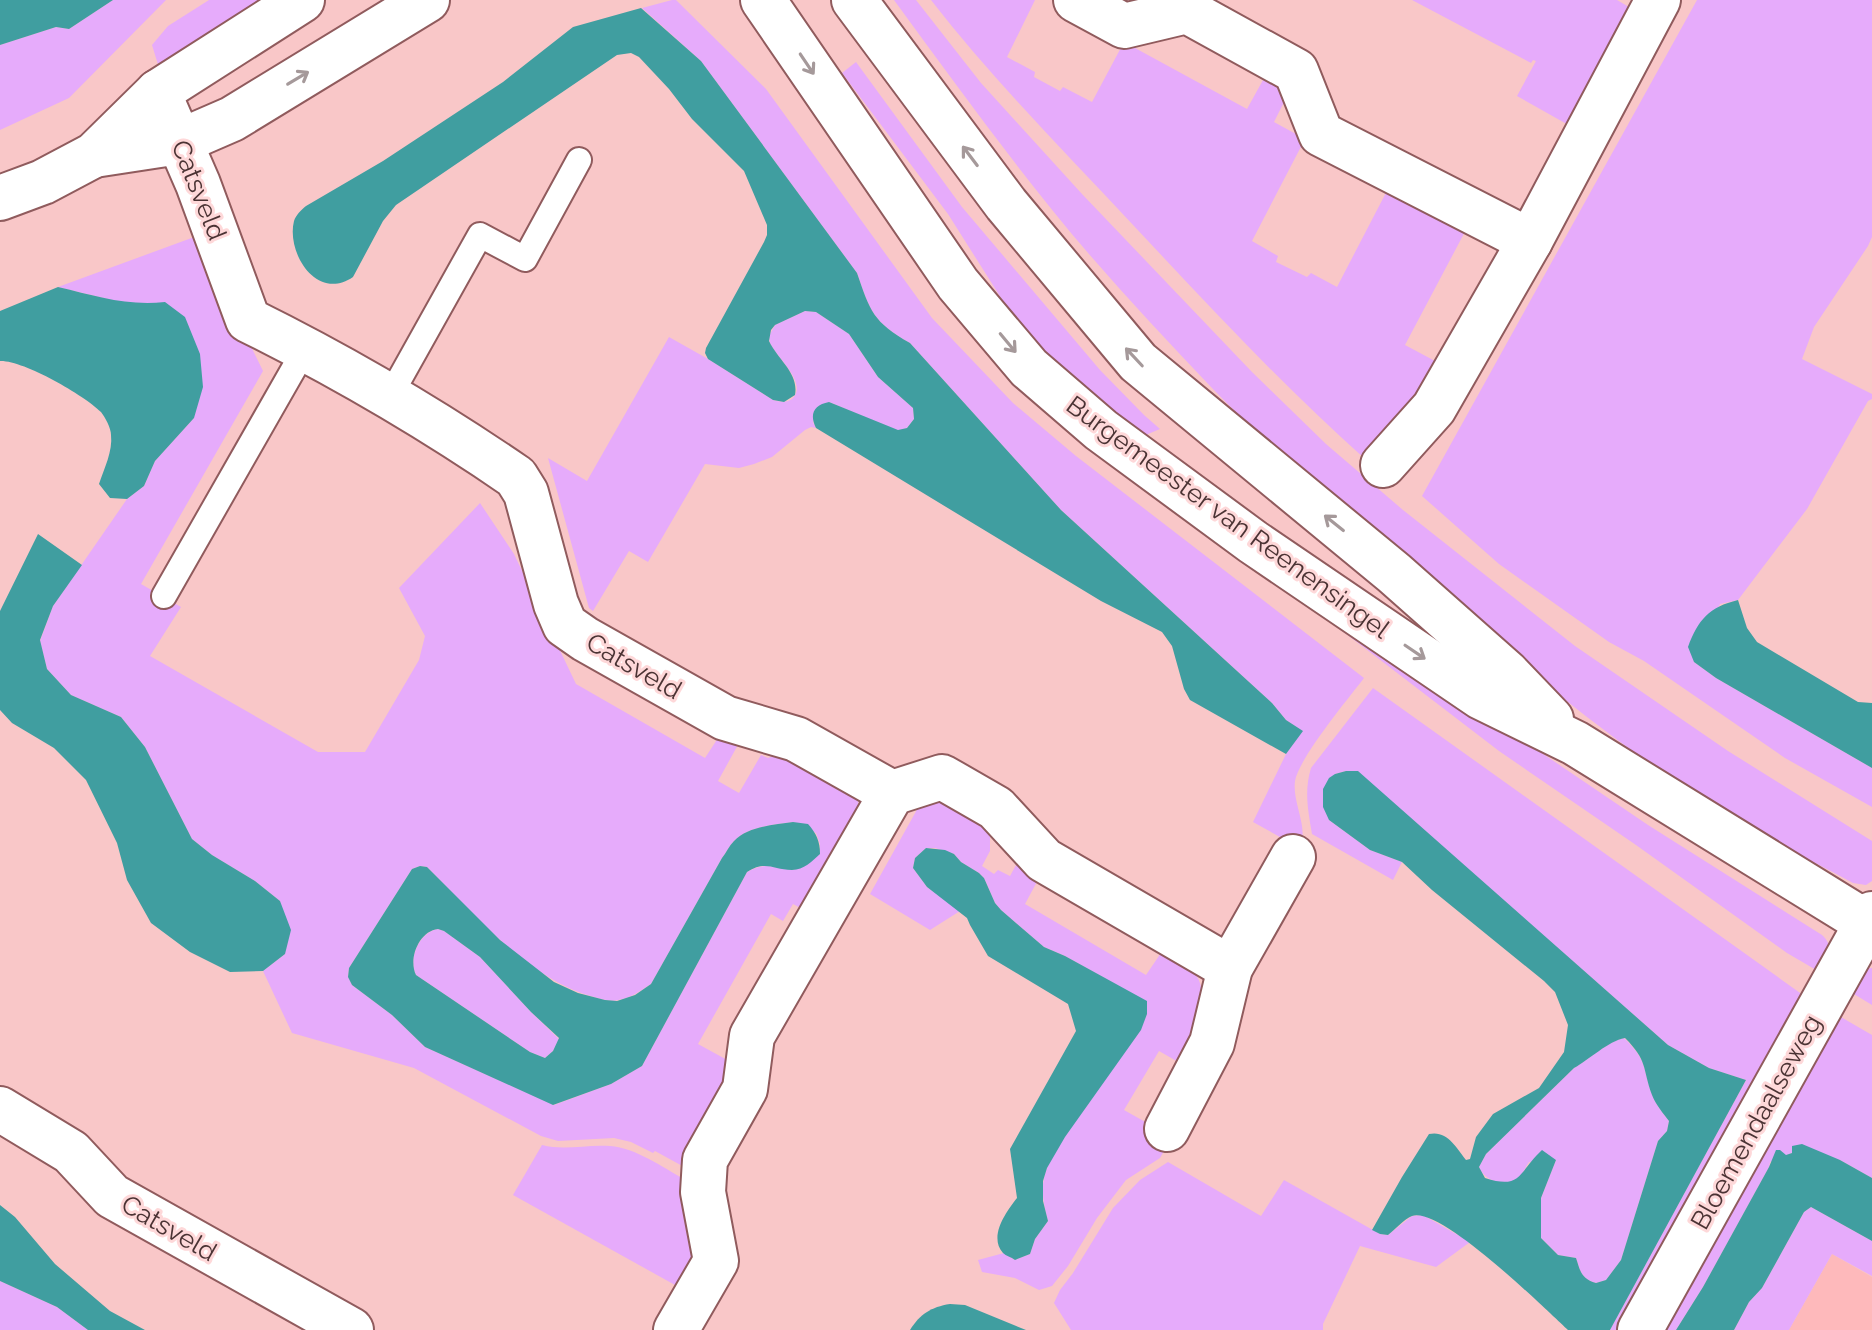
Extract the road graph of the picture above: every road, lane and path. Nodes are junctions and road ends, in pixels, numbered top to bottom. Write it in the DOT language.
graph roads {
  1 [pos="302,0"];
  2 [pos="427,0"];
  3 [pos="763,0"];
  4 [pos="854,0"];
  5 [pos="1076,0"];
  6 [pos="1658,0"];
  7 [pos="158,92"];
  8 [pos="179,142"];
  9 [pos="94,155"];
  10 [pos="579,160"];
  11 [pos="0,198"];
  12 [pos="1530,241"];
  13 [pos="305,349"];
  14 [pos="390,396"];
  15 [pos="1383,465"];
  16 [pos="164,596"];
  17 [pos="1575,743"];
  18 [pos="892,793"];
  19 [pos="1293,857"];
  20 [pos="1870,921"];
  21 [pos="1230,968"];
  22 [pos="0,1109"];
  23 [pos="1167,1129"];
  24 [pos="351,1330"];
  25 [pos="676,1330"];
  26 [pos="1640,1330"];
  1 -- 7 [label="street"];
  8 -- 2 [label="street, one-way"];
  3 -- 17 [label="street, Burgemeester van Reenensingel, one-way"];
  17 -- 4 [label="street, Burgemeester van Reenensingel, one-way"];
  5 -- 12 [label="street"];
  6 -- 12 [label="street"];
  7 -- 8 [label="street, Catsveld"];
  7 -- 9 [label="street"];
  8 -- 9 [label="street"];
  8 -- 13 [label="street, Catsveld"];
  9 -- 11 [label="street"];
  10 -- 14 [label="lane"];
  12 -- 15 [label="street"];
  13 -- 14 [label="street, Catsveld"];
  13 -- 16 [label="lane"];
  14 -- 18 [label="street, Catsveld"];
  17 -- 20 [label="street, Burgemeester van Reenensingel"];
  18 -- 21 [label="street"];
  18 -- 25 [label="street"];
  19 -- 21 [label="street"];
  20 -- 26 [label="street, Bloemendaalseweg"];
  21 -- 23 [label="street"];
  22 -- 24 [label="street, Catsveld"];
}
